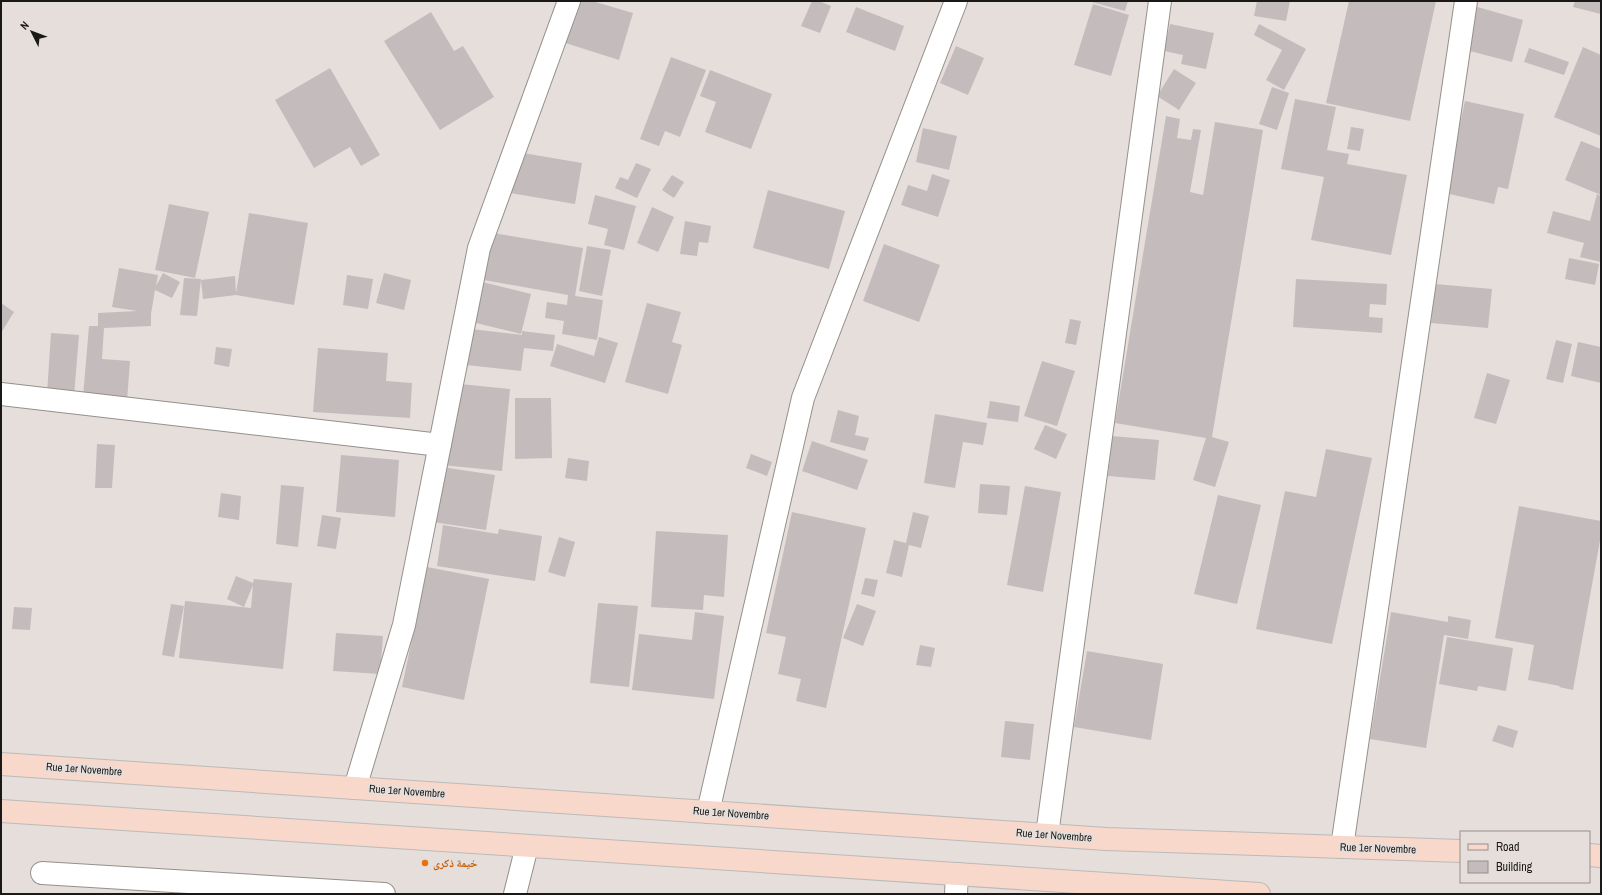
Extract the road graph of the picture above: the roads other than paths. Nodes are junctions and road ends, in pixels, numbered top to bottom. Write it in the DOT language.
graph roads {
  1 [pos="569,1"];
  2 [pos="956,1"];
  3 [pos="1160,1"];
  4 [pos="1466,1"];
  5 [pos="1,394"];
  6 [pos="440,445"];
  7 [pos="1,764"];
  8 [pos="355,788"];
  9 [pos="1,811"];
  10 [pos="708,812"];
  11 [pos="1047,835"];
  12 [pos="527,846"];
  13 [pos="1342,847"];
  14 [pos="1460,851"];
  15 [pos="1590,855"];
  16 [pos="1601,856"];
  17 [pos="42,873"];
  18 [pos="956,884"];
  19 [pos="384,894"];
  20 [pos="515,894"];
  21 [pos="1259,894"];
  1 -- 6 [label="street"];
  2 -- 10 [label="street"];
  3 -- 11 [label="street"];
  4 -- 13 [label="street"];
  5 -- 6 [label="street"];
  6 -- 8 [label="street"];
  7 -- 8 [label="main road, Rue 1er Novembre"];
  8 -- 10 [label="main road, Rue 1er Novembre"];
  9 -- 12 [label="main road"];
  10 -- 11 [label="main road, Rue 1er Novembre"];
  11 -- 13 [label="main road, Rue 1er Novembre"];
  12 -- 18 [label="main road"];
  12 -- 20 [label="street"];
  13 -- 14 [label="main road, Rue 1er Novembre"];
  15 -- 16 [label="main road"];
  17 -- 19 [label="street"];
  18 -- 21 [label="main road"];
}
